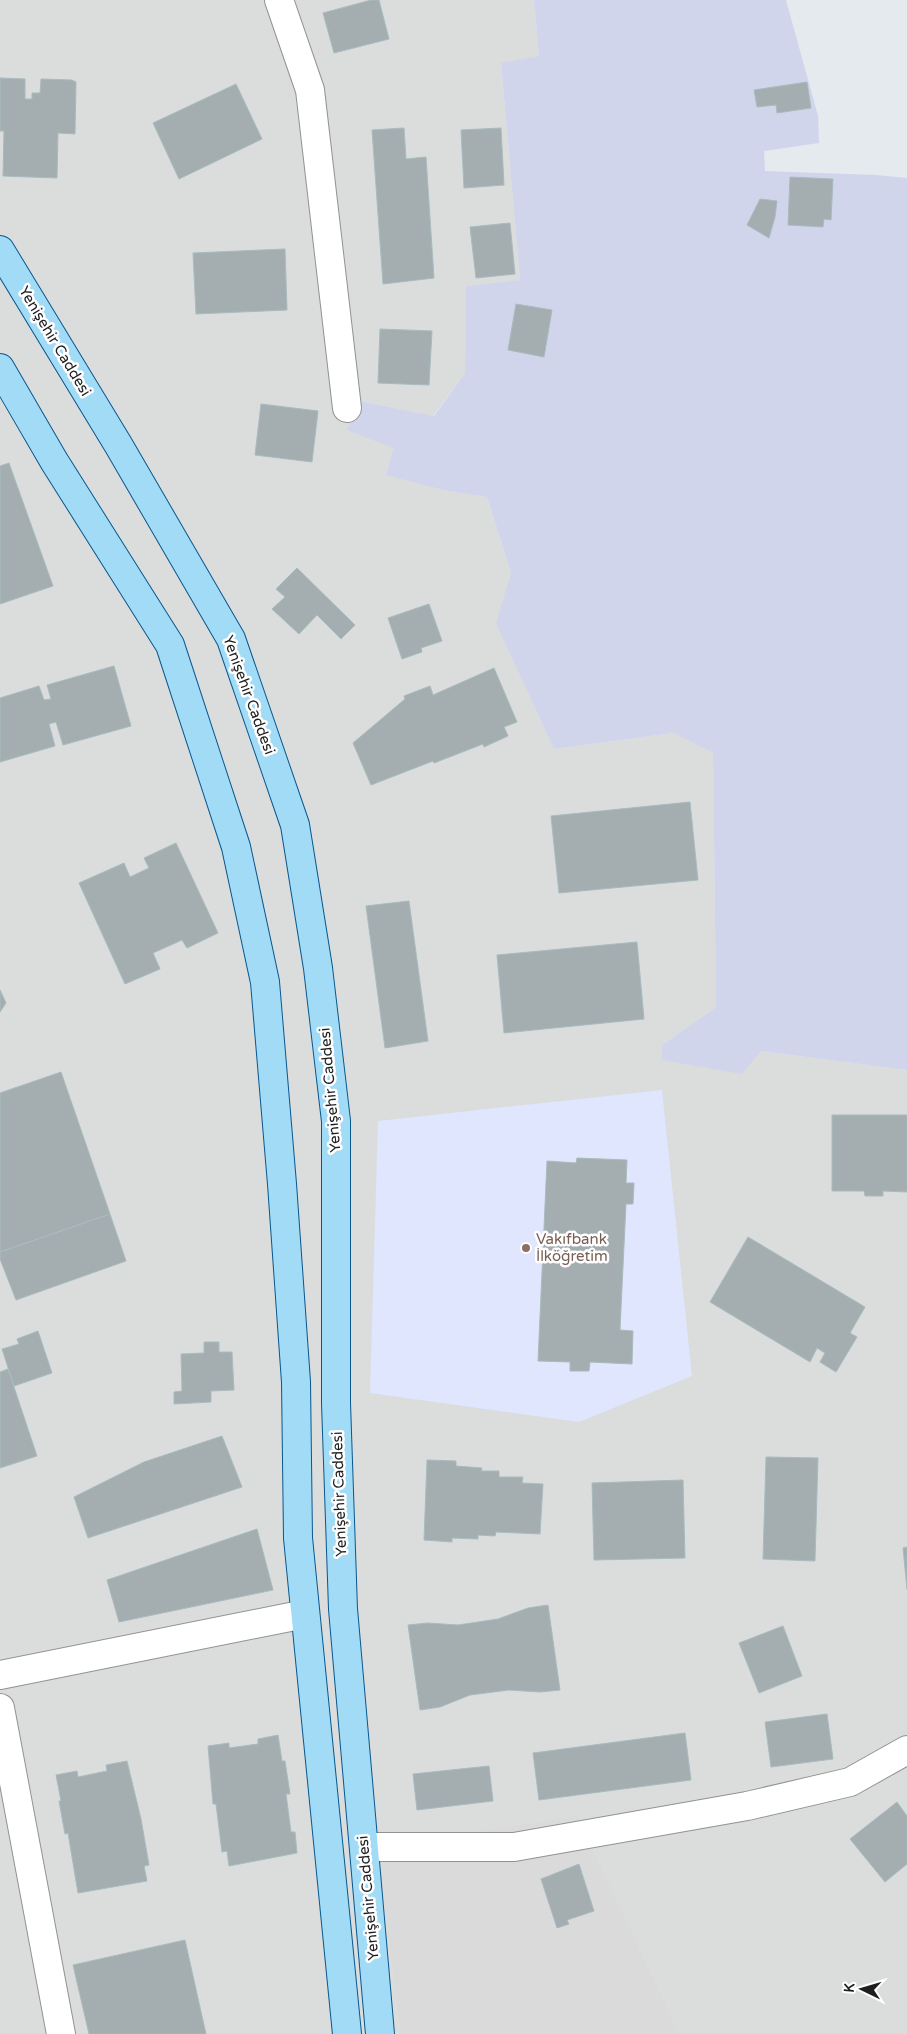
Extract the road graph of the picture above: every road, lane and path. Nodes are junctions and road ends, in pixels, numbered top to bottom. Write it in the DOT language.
graph roads {
  1 [pos="279,0"];
  2 [pos="0,250"];
  3 [pos="0,368"];
  4 [pos="347,408"];
  5 [pos="305,1614"];
  6 [pos="0,1675"];
  7 [pos="0,1708"];
  8 [pos="907,1750"];
  9 [pos="364,1847"];
  10 [pos="61,2034"];
  11 [pos="347,2034"];
  12 [pos="380,2034"];
  1 -- 4 [label="street"];
  2 -- 9 [label="main road, Yenişehir Caddesi"];
  3 -- 5 [label="main road"];
  5 -- 6 [label="street"];
  5 -- 11 [label="main road"];
  7 -- 10 [label="street"];
  8 -- 9 [label="street"];
  9 -- 12 [label="main road, Yenişehir Caddesi"];
}
